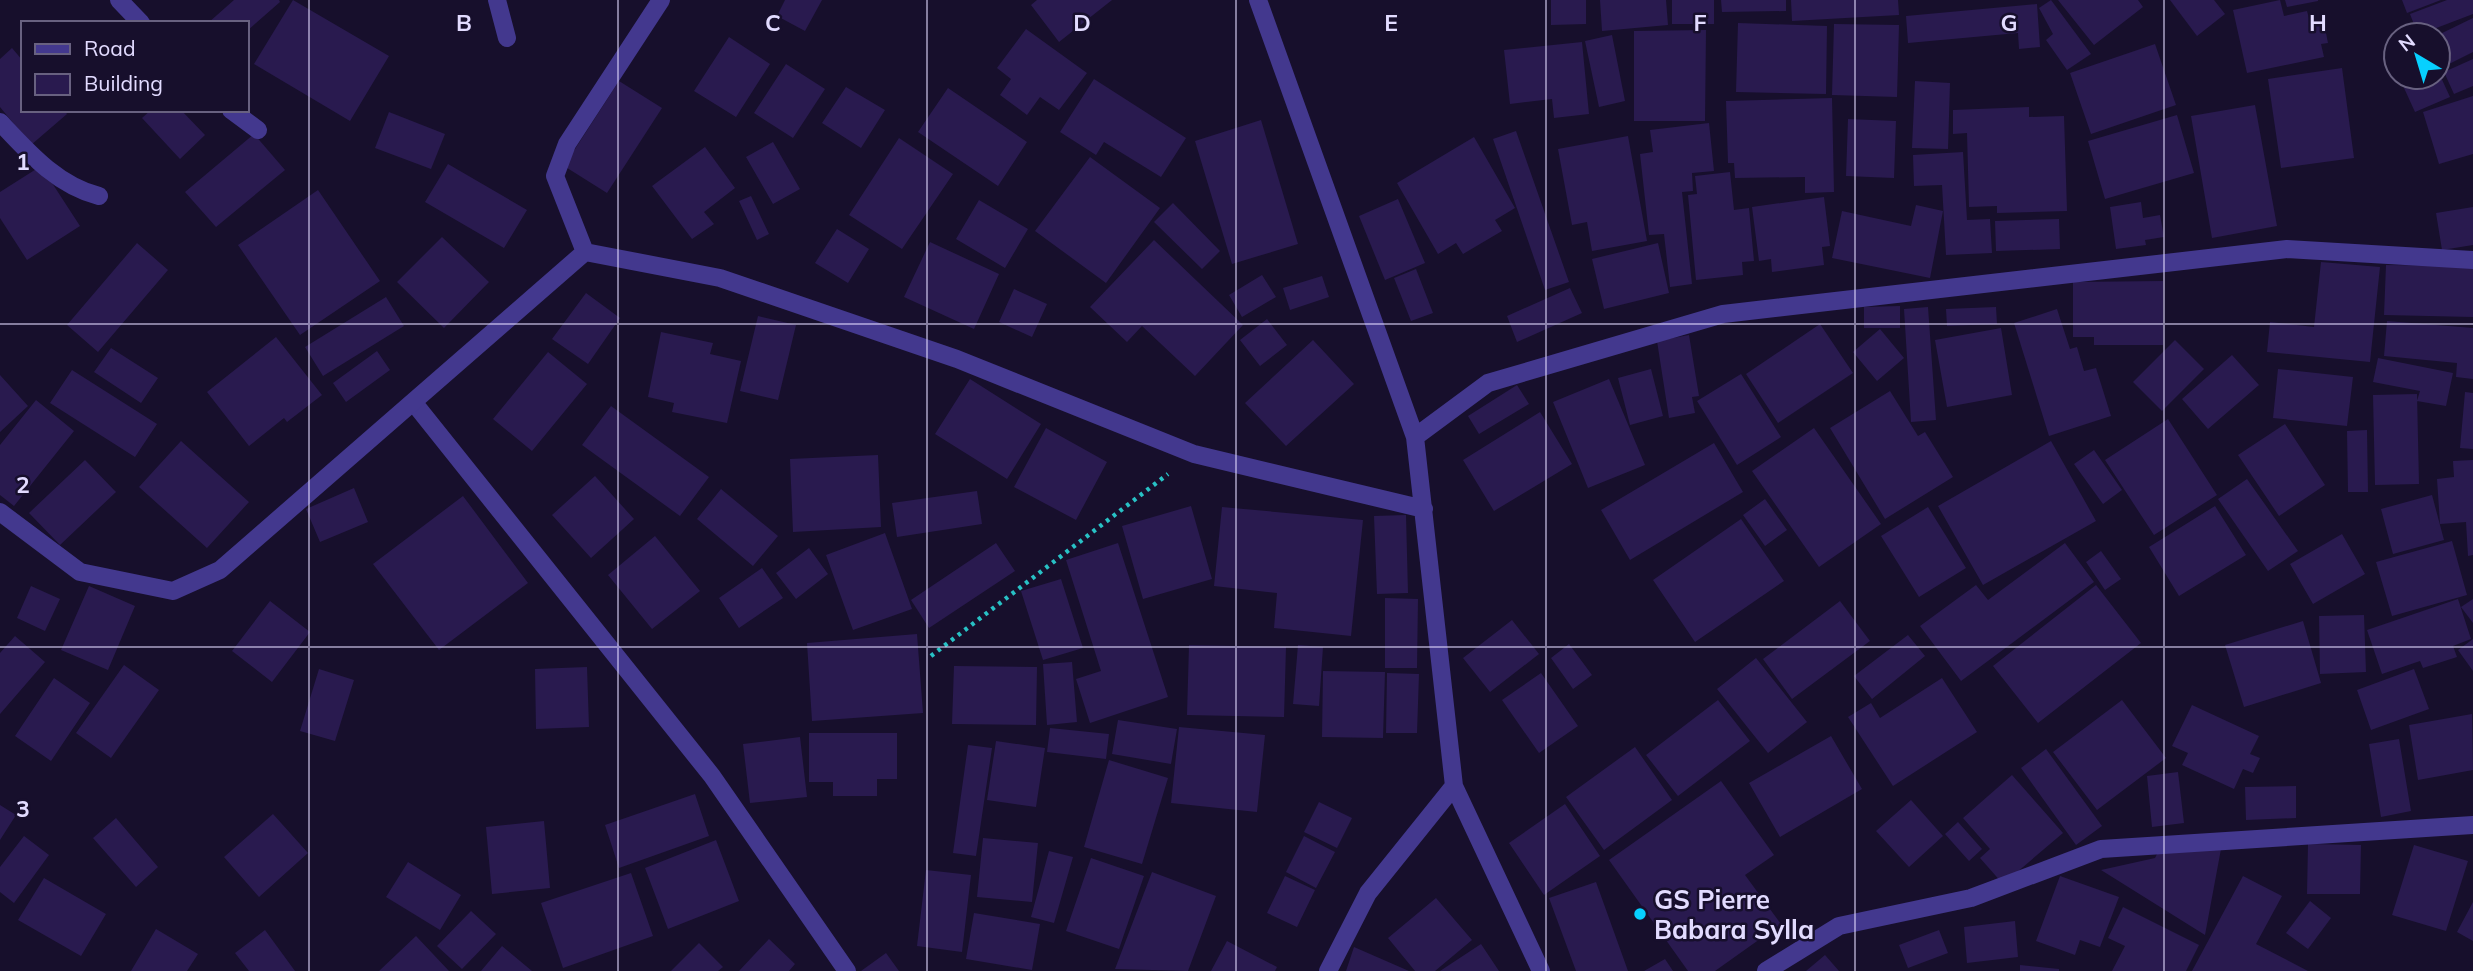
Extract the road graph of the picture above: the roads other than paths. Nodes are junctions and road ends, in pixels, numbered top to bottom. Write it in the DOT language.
graph roads {
  1 [pos="119,0"];
  2 [pos="497,0"];
  3 [pos="661,0"];
  4 [pos="1258,0"];
  5 [pos="139,21"];
  6 [pos="507,38"];
  7 [pos="234,112"];
  8 [pos="0,122"];
  9 [pos="258,130"];
  10 [pos="99,196"];
  11 [pos="585,252"];
  12 [pos="2473,260"];
  13 [pos="415,403"];
  14 [pos="1415,437"];
  15 [pos="1424,509"];
  16 [pos="0,512"];
  17 [pos="1454,786"];
  18 [pos="2473,825"];
  19 [pos="846,971"];
  20 [pos="1328,971"];
  21 [pos="1541,971"];
  22 [pos="1766,971"];
  1 -- 5 [label="street"];
  2 -- 6 [label="street"];
  3 -- 11 [label="street"];
  4 -- 14 [label="street"];
  7 -- 9 [label="street"];
  8 -- 10 [label="street"];
  11 -- 13 [label="street"];
  11 -- 15 [label="street"];
  12 -- 14 [label="street"];
  13 -- 16 [label="street"];
  13 -- 19 [label="street"];
  14 -- 15 [label="street"];
  15 -- 17 [label="street"];
  17 -- 20 [label="street"];
  17 -- 21 [label="street"];
  18 -- 22 [label="street"];
}
